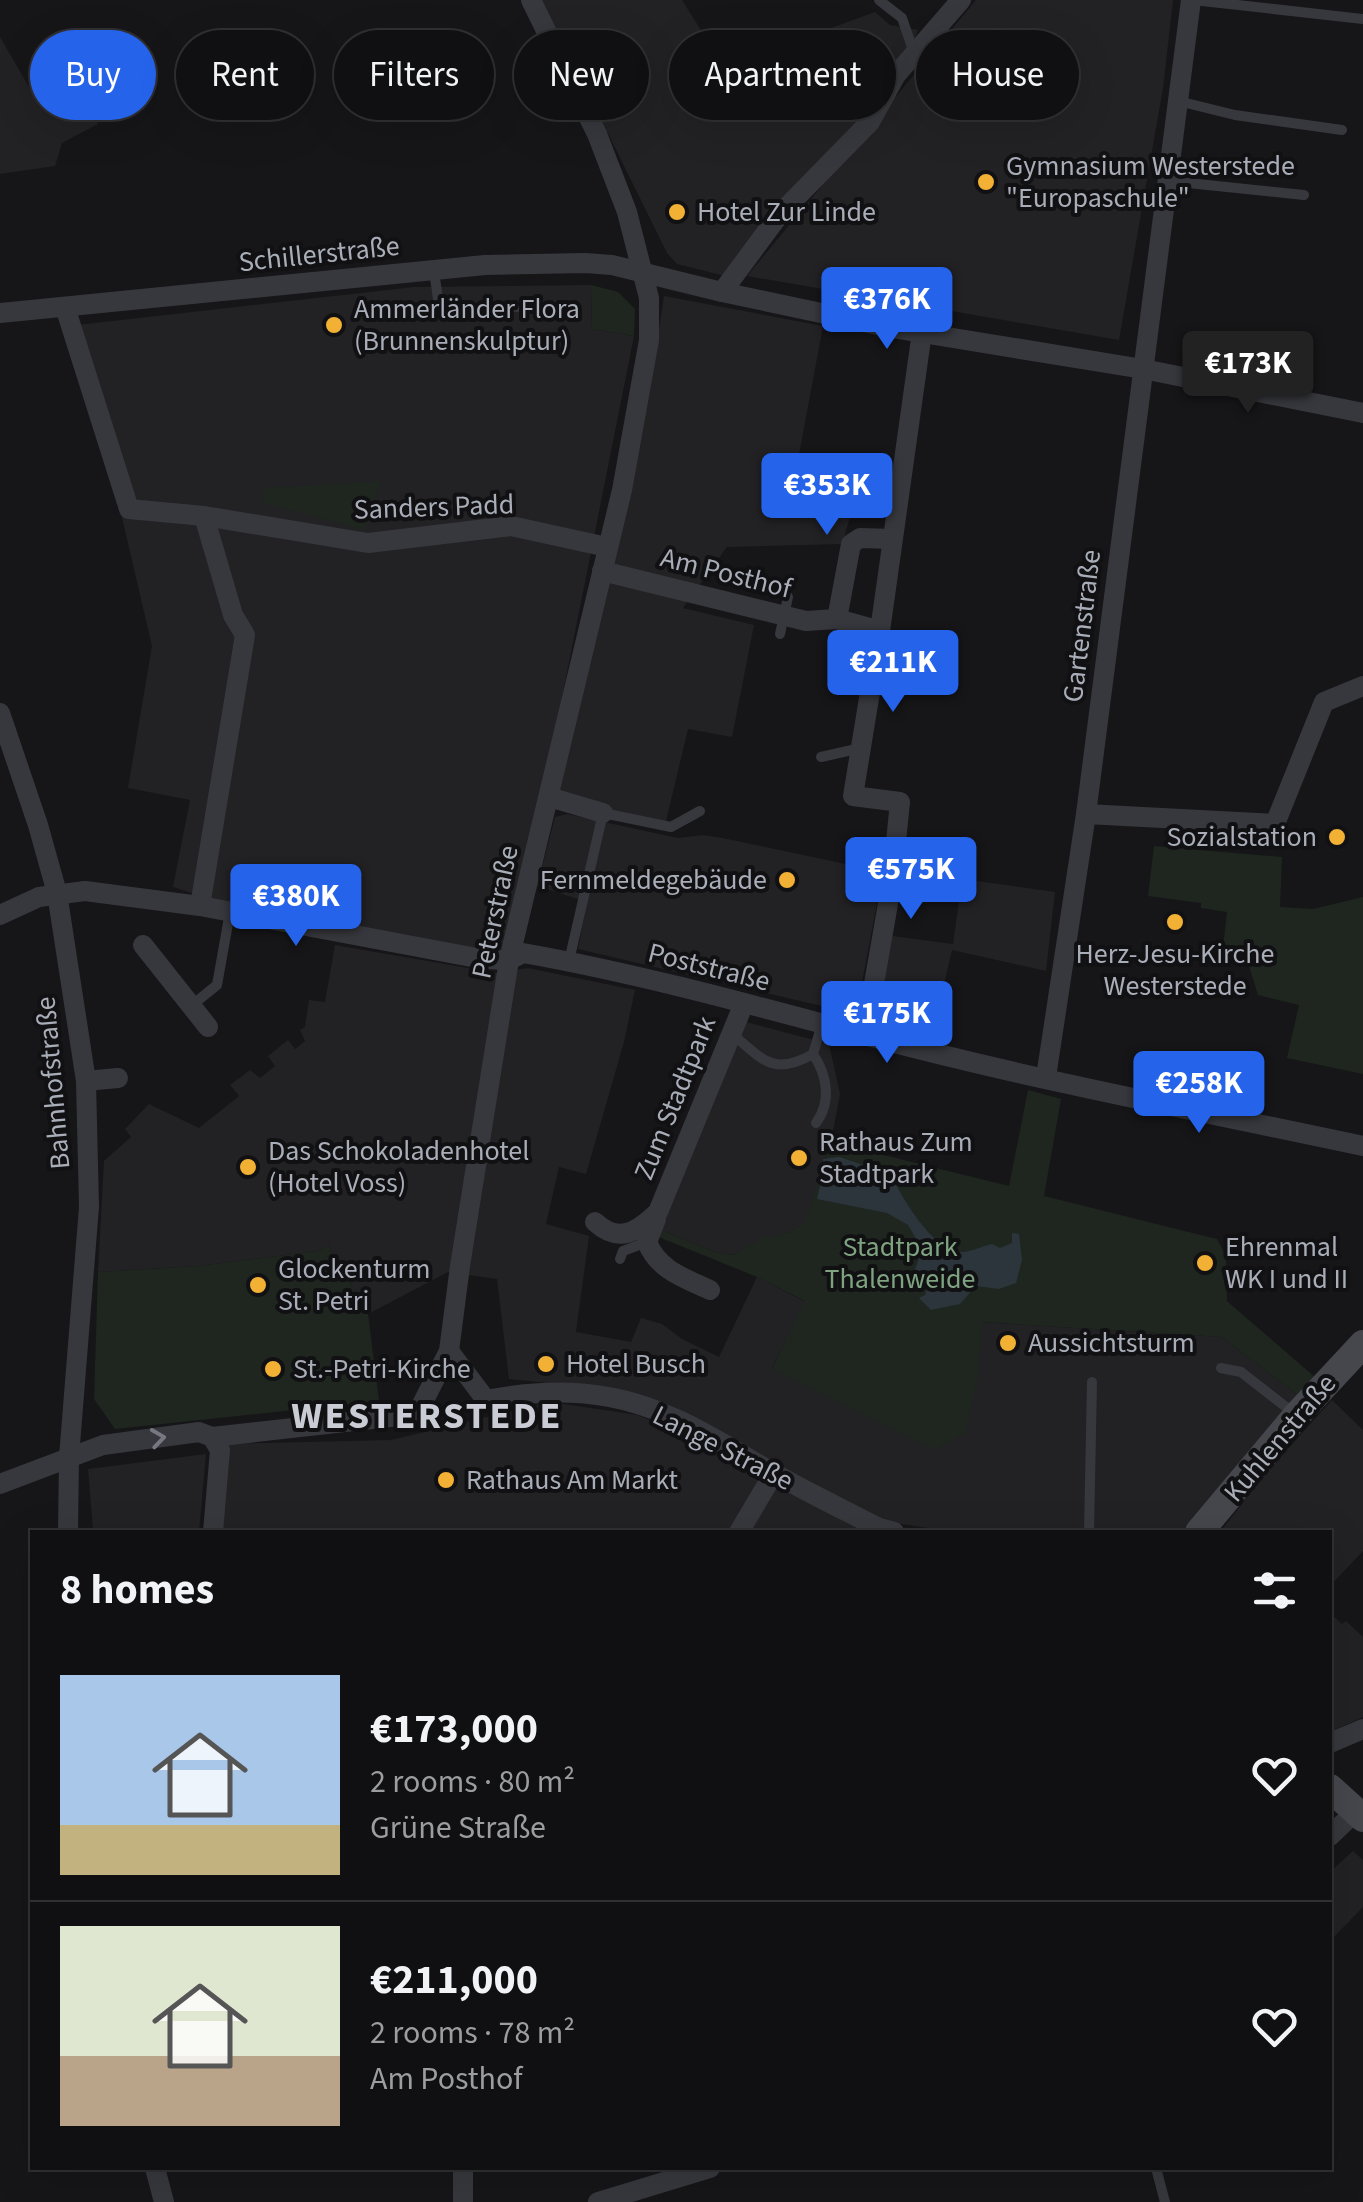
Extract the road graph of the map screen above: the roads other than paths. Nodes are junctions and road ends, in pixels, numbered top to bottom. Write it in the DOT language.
graph roads {
  1 [pos="532,0"];
  2 [pos="879,0"];
  3 [pos="961,0"];
  4 [pos="1192,0"];
  5 [pos="1363,19"];
  6 [pos="915,54"];
  7 [pos="1178,101"];
  8 [pos="1342,130"];
  9 [pos="1168,181"];
  10 [pos="1304,196"];
  11 [pos="434,270"];
  12 [pos="644,272"];
  13 [pos="722,292"];
  14 [pos="559,306"];
  15 [pos="65,308"];
  16 [pos="0,313"];
  17 [pos="922,332"];
  18 [pos="1143,369"];
  19 [pos="1363,413"];
  20 [pos="204,516"];
  21 [pos="892,539"];
  22 [pos="607,547"];
  23 [pos="602,570"];
  24 [pos="824,625"];
  25 [pos="880,631"];
  26 [pos="1363,686"];
  27 [pos="0,713"];
  28 [pos="862,748"];
  29 [pos="821,756"];
  30 [pos="549,797"];
  31 [pos="700,810"];
  32 [pos="604,813"];
  33 [pos="1086,814"];
  34 [pos="57,893"];
  35 [pos="200,906"];
  36 [pos="230,912"];
  37 [pos="0,915"];
  38 [pos="143,945"];
  39 [pos="510,960"];
  40 [pos="569,961"];
  41 [pos="740,1004"];
  42 [pos="191,1006"];
  43 [pos="822,1023"];
  44 [pos="208,1027"];
  45 [pos="731,1034"];
  46 [pos="865,1035"];
  47 [pos="813,1054"];
  48 [pos="118,1078"];
  49 [pos="1046,1078"];
  50 [pos="86,1081"];
  51 [pos="816,1123"];
  52 [pos="1363,1146"];
  53 [pos="658,1212"];
  54 [pos="595,1222"];
  55 [pos="646,1242"];
  56 [pos="620,1259"];
  57 [pos="710,1290"];
  58 [pos="1363,1344"];
  59 [pos="449,1351"];
  60 [pos="1220,1368"];
  61 [pos="1092,1382"];
  62 [pos="1297,1415"];
  63 [pos="212,1437"];
  64 [pos="69,1457"];
  65 [pos="774,1473"];
  66 [pos="0,1484"];
  67 [pos="68,1530"];
  68 [pos="213,1530"];
  69 [pos="740,1530"];
  70 [pos="886,1530"];
  71 [pos="1089,1530"];
  72 [pos="1201,1530"];
  73 [pos="1363,1729"];
  74 [pos="1332,1742"];
  75 [pos="1332,1790"];
  76 [pos="1359,1814"];
  77 [pos="1332,1834"];
  78 [pos="156,2170"];
  79 [pos="463,2170"];
  80 [pos="703,2170"];
  81 [pos="1157,2170"];
  82 [pos="164,2202"];
  83 [pos="464,2202"];
  84 [pos="598,2202"];
  85 [pos="1165,2202"];
  1 -- 12 [label="street, Peterstraße"];
  2 -- 6 [label="lane"];
  3 -- 6 [label="street"];
  4 -- 5 [label="lane"];
  4 -- 7 [label="street, Gartenstraße"];
  6 -- 13 [label="street"];
  7 -- 8 [label="lane"];
  7 -- 9 [label="street, Gartenstraße"];
  9 -- 10 [label="lane"];
  9 -- 18 [label="street, Gartenstraße"];
  11 -- 12 [label="street, Schillerstraße"];
  11 -- 14 [label="lane"];
  11 -- 15 [label="street, Schillerstraße"];
  12 -- 13 [label="street, Schillerstraße"];
  12 -- 22 [label="street, Peterstraße"];
  13 -- 17 [label="street, Schillerstraße"];
  15 -- 16 [label="street, Schillerstraße"];
  15 -- 20 [label="street, Sanders Padd"];
  17 -- 18 [label="street, Schillerstraße"];
  17 -- 21 [label="street"];
  18 -- 19 [label="street, Schillerstraße"];
  18 -- 33 [label="street, Gartenstraße"];
  20 -- 22 [label="street, Sanders Padd"];
  20 -- 35 [label="street"];
  21 -- 24 [label="street"];
  21 -- 25 [label="street"];
  22 -- 23 [label="street, Peterstraße"];
  23 -- 24 [label="street, Am Posthof"];
  23 -- 30 [label="street, Peterstraße"];
  24 -- 25 [label="street, Am Posthof"];
  25 -- 28 [label="street"];
  26 -- 33 [label="street"];
  27 -- 34 [label="street, Bahnhofstraße"];
  28 -- 29 [label="lane"];
  28 -- 46 [label="street"];
  30 -- 32 [label="street"];
  30 -- 39 [label="street, Peterstraße"];
  31 -- 32 [label="lane"];
  32 -- 40 [label="lane"];
  33 -- 49 [label="street, Gartenstraße"];
  34 -- 35 [label="street, Poststraße"];
  34 -- 37 [label="street"];
  34 -- 50 [label="street, Bahnhofstraße"];
  35 -- 36 [label="street, Poststraße"];
  36 -- 39 [label="street, Poststraße"];
  36 -- 42 [label="lane"];
  38 -- 42 [label="street"];
  39 -- 40 [label="street, Poststraße"];
  39 -- 59 [label="street, Peterstraße"];
  40 -- 41 [label="street, Poststraße"];
  41 -- 43 [label="street, Poststraße"];
  41 -- 45 [label="street, Zum Stadtpark"];
  42 -- 44 [label="street"];
  43 -- 46 [label="street, Poststraße"];
  43 -- 47 [label="lane"];
  45 -- 47 [label="lane"];
  45 -- 53 [label="street, Zum Stadtpark"];
  46 -- 49 [label="street, Poststraße"];
  47 -- 51 [label="lane"];
  48 -- 50 [label="street"];
  49 -- 52 [label="street, Poststraße"];
  50 -- 64 [label="street, Bahnhofstraße"];
  53 -- 54 [label="street, Zum Stadtpark"];
  53 -- 55 [label="street, Zum Stadtpark"];
  55 -- 56 [label="lane"];
  55 -- 57 [label="street"];
  58 -- 62 [label="street, Kuhlenstraße"];
  59 -- 63 [label="street, Peterstraße"];
  59 -- 65 [label="street, Lange Straße"];
  60 -- 62 [label="lane"];
  61 -- 71 [label="lane"];
  62 -- 72 [label="street, Kuhlenstraße"];
  64 -- 63 [label="street, one-way"];
  63 -- 68 [label="street"];
  64 -- 66 [label="street"];
  64 -- 67 [label="street, Bahnhofstraße"];
  65 -- 69 [label="street"];
  65 -- 70 [label="street, Lange Straße"];
  73 -- 74 [label="street"];
  75 -- 76 [label="street"];
  76 -- 77 [label="street"];
  78 -- 82 [label="street"];
  79 -- 83 [label="street"];
  80 -- 84 [label="street"];
  81 -- 85 [label="lane"];
}
